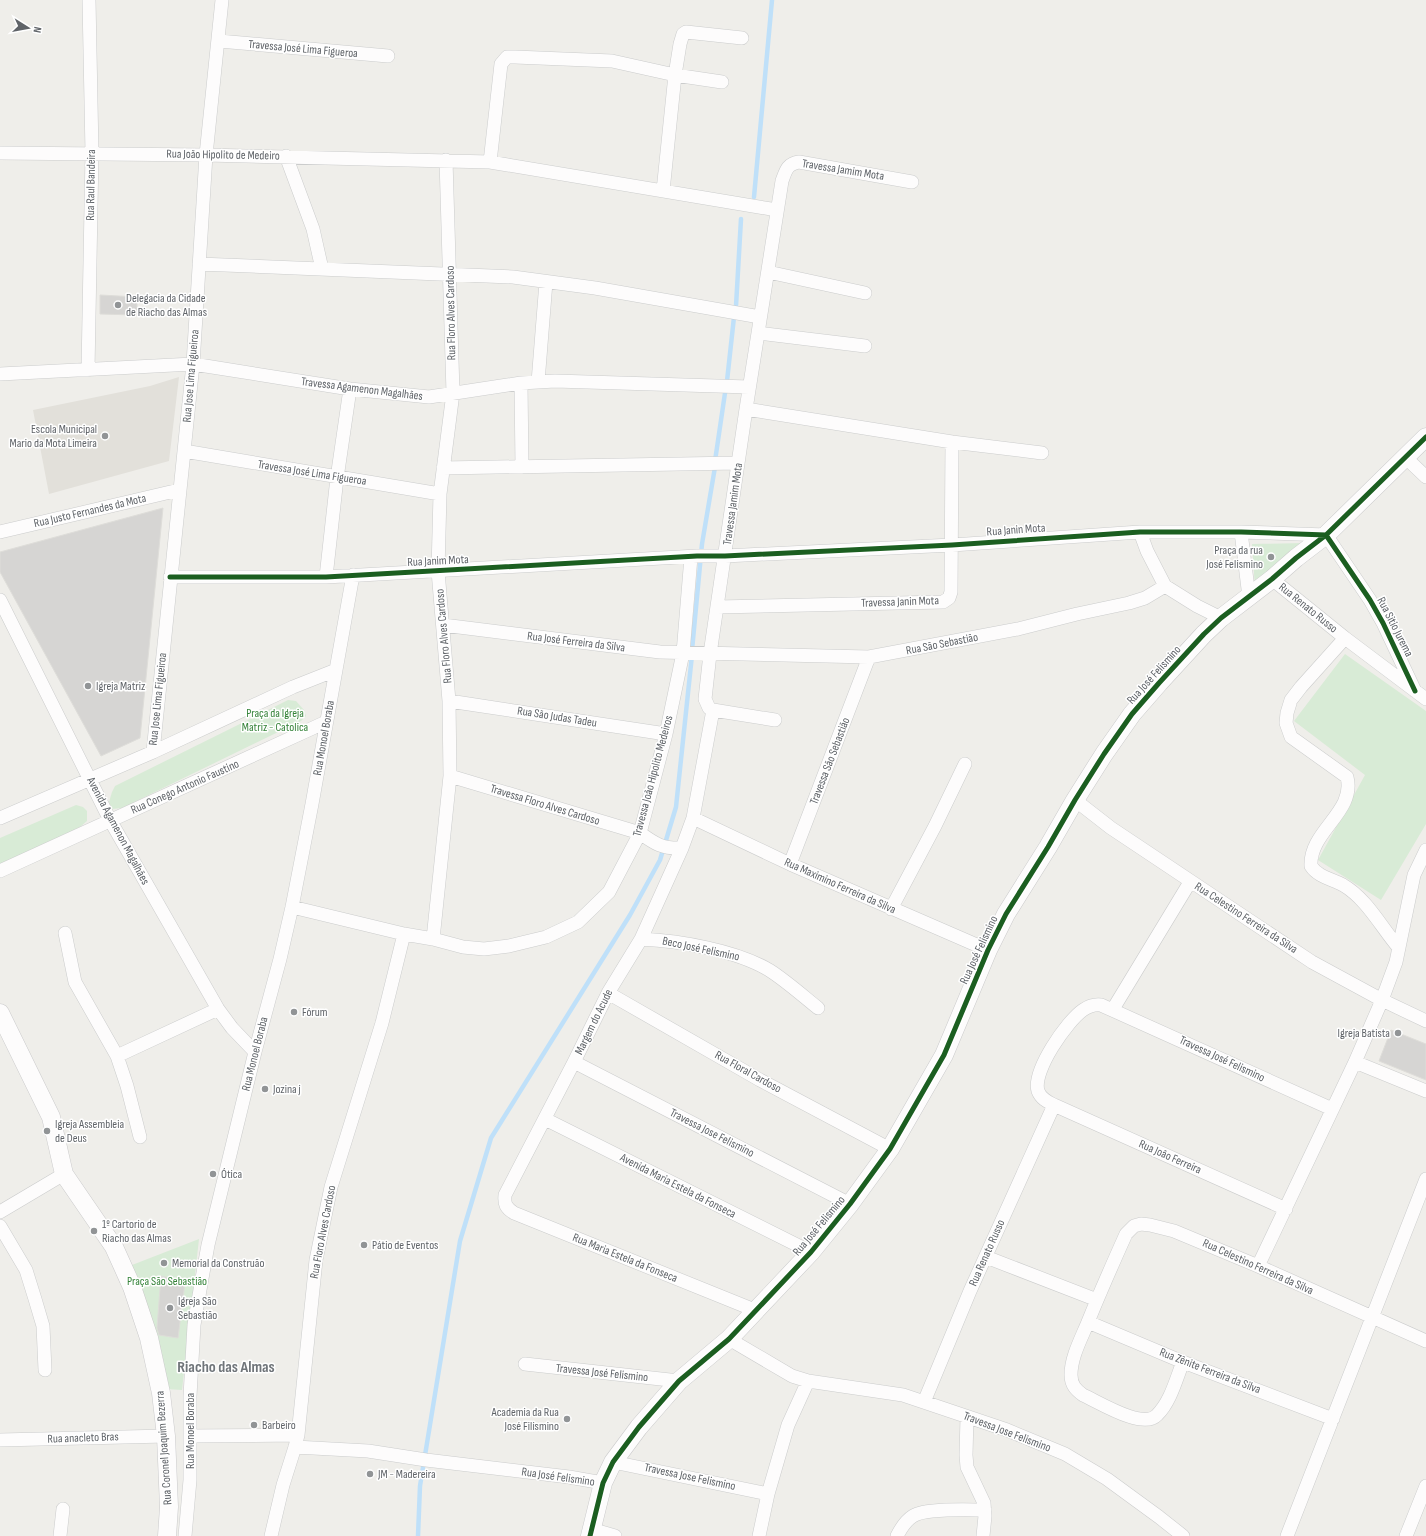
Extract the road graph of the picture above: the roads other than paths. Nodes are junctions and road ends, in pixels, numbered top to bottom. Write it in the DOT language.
graph roads {
  1 [pos="89,0"];
  2 [pos="222,0"];
  3 [pos="742,38"];
  4 [pos="219,41"];
  5 [pos="388,56"];
  6 [pos="675,75"];
  7 [pos="722,82"];
  8 [pos="0,153"];
  9 [pos="92,153"];
  10 [pos="206,154"];
  11 [pos="286,156"];
  12 [pos="446,160"];
  13 [pos="490,162"];
  14 [pos="912,182"];
  15 [pos="663,191"];
  16 [pos="778,210"];
  17 [pos="199,264"];
  18 [pos="322,269"];
  19 [pos="768,272"];
  20 [pos="450,274"];
  21 [pos="546,282"];
  22 [pos="865,293"];
  23 [pos="760,317"];
  24 [pos="758,332"];
  25 [pos="865,346"];
  26 [pos="192,364"];
  27 [pos="88,370"];
  28 [pos="0,374"];
  29 [pos="538,382"];
  30 [pos="521,383"];
  31 [pos="749,387"];
  32 [pos="350,389"];
  33 [pos="452,393"];
  34 [pos="746,409"];
  35 [pos="1426,437"];
  36 [pos="952,442"];
  37 [pos="184,451"];
  38 [pos="1042,453"];
  39 [pos="1405,457"];
  40 [pos="738,464"];
  41 [pos="522,467"];
  42 [pos="443,468"];
  43 [pos="1426,477"];
  44 [pos="337,478"];
  45 [pos="179,490"];
  46 [pos="440,494"];
  47 [pos="0,532"];
  48 [pos="1140,532"];
  49 [pos="1240,532"];
  50 [pos="1326,535"];
  51 [pos="952,545"];
  52 [pos="698,556"];
  53 [pos="726,556"];
  54 [pos="438,571"];
  55 [pos="352,575"];
  56 [pos="170,577"];
  57 [pos="326,577"];
  58 [pos="1272,579"];
  59 [pos="1165,586"];
  60 [pos="1249,597"];
  61 [pos="0,600"];
  62 [pos="718,607"];
  63 [pos="1221,618"];
  64 [pos="443,625"];
  65 [pos="1345,638"];
  66 [pos="683,653"];
  67 [pos="710,654"];
  68 [pos="869,657"];
  69 [pos="336,670"];
  70 [pos="1415,691"];
  71 [pos="1426,699"];
  72 [pos="449,700"];
  73 [pos="713,710"];
  74 [pos="775,720"];
  75 [pos="326,722"];
  76 [pos="666,734"];
  77 [pos="153,752"];
  78 [pos="964,764"];
  79 [pos="450,776"];
  80 [pos="89,778"];
  81 [pos="1075,800"];
  82 [pos="0,818"];
  83 [pos="693,818"];
  84 [pos="110,820"];
  85 [pos="640,833"];
  86 [pos="677,849"];
  87 [pos="1426,850"];
  88 [pos="790,864"];
  89 [pos="0,871"];
  90 [pos="1190,882"];
  91 [pos="292,907"];
  92 [pos="891,909"];
  93 [pos="65,933"];
  94 [pos="404,934"];
  95 [pos="433,939"];
  96 [pos="641,939"];
  97 [pos="1399,948"];
  98 [pos="988,950"];
  99 [pos="608,993"];
  100 [pos="1382,1000"];
  101 [pos="818,1008"];
  102 [pos="218,1009"];
  103 [pos="1113,1009"];
  104 [pos="0,1013"];
  105 [pos="1426,1021"];
  106 [pos="255,1052"];
  107 [pos="117,1056"];
  108 [pos="574,1062"];
  109 [pos="1355,1062"];
  110 [pos="1426,1091"];
  111 [pos="1054,1105"];
  112 [pos="1332,1109"];
  113 [pos="545,1119"];
  114 [pos="140,1137"];
  115 [pos="890,1150"];
  116 [pos="64,1174"];
  117 [pos="1426,1179"];
  118 [pos="505,1195"];
  119 [pos="850,1204"];
  120 [pos="1286,1209"];
  121 [pos="0,1212"];
  122 [pos="0,1226"];
  123 [pos="811,1252"];
  124 [pos="986,1257"];
  125 [pos="1258,1266"];
  126 [pos="1097,1300"];
  127 [pos="757,1311"];
  128 [pos="1372,1318"];
  129 [pos="1088,1322"];
  130 [pos="729,1339"];
  131 [pos="1426,1341"];
  132 [pos="1183,1362"];
  133 [pos="525,1364"];
  134 [pos="45,1370"];
  135 [pos="679,1381"];
  136 [pos="808,1381"];
  137 [pos="924,1402"];
  138 [pos="968,1416"];
  139 [pos="1332,1419"];
  140 [pos="166,1436"];
  141 [pos="190,1436"];
  142 [pos="0,1440"];
  143 [pos="297,1441"];
  144 [pos="613,1462"];
  145 [pos="603,1483"];
  146 [pos="1426,1486"];
  147 [pos="768,1494"];
  148 [pos="63,1509"];
  149 [pos="985,1510"];
  150 [pos="590,1533"];
  151 [pos="60,1536"];
  152 [pos="167,1536"];
  153 [pos="185,1536"];
  154 [pos="271,1536"];
  155 [pos="615,1536"];
  156 [pos="759,1536"];
  157 [pos="897,1536"];
  158 [pos="983,1536"];
  159 [pos="1183,1536"];
  160 [pos="1287,1536"];
  161 [pos="1406,1536"];
  1 -- 9 [label="street, Rua Raul Bandeira"];
  2 -- 4 [label="street, Rua Jose Lima Figueiroa"];
  3 -- 6 [label="street"];
  4 -- 5 [label="street, Travessa José Lima Figueroa"];
  4 -- 10 [label="street, Rua Jose Lima Figueiroa"];
  6 -- 7 [label="street"];
  6 -- 13 [label="street"];
  6 -- 15 [label="street"];
  8 -- 9 [label="street, Rua João Hipolito de Medeiro"];
  9 -- 10 [label="street, Rua João Hipolito de Medeiro"];
  9 -- 27 [label="street, Rua Raul Bandeira"];
  10 -- 11 [label="street, Rua João Hipolito de Medeiro"];
  10 -- 17 [label="street, Rua Jose Lima Figueiroa"];
  11 -- 12 [label="street, Rua João Hipolito de Medeiro"];
  11 -- 18 [label="street"];
  12 -- 13 [label="street, Rua João Hipolito de Medeiro"];
  12 -- 20 [label="street, Rua Floro Alves Cardoso"];
  13 -- 15 [label="street, Rua João Hipolito de Medeiro"];
  14 -- 16 [label="street, Travessa Jamim Mota"];
  15 -- 16 [label="street, Rua João Hipolito de Medeiro"];
  16 -- 19 [label="street, Travessa Jamim Mota"];
  17 -- 18 [label="street"];
  17 -- 26 [label="street, Rua Jose Lima Figueiroa"];
  18 -- 20 [label="street"];
  19 -- 22 [label="street"];
  19 -- 23 [label="street, Travessa Jamim Mota"];
  20 -- 21 [label="street"];
  20 -- 33 [label="street, Rua Floro Alves Cardoso"];
  21 -- 23 [label="street"];
  21 -- 29 [label="street"];
  23 -- 24 [label="street, Travessa Jamim Mota"];
  24 -- 25 [label="street"];
  24 -- 31 [label="street, Travessa Jamim Mota"];
  26 -- 27 [label="street, Travessa Agamenon Magalhães"];
  26 -- 32 [label="street, Travessa Agamenon Magalhães"];
  26 -- 37 [label="street, Rua Jose Lima Figueiroa"];
  27 -- 28 [label="street, Travessa Agamenon Magalhães"];
  29 -- 30 [label="street, Travessa Agamenon Magalhães"];
  29 -- 31 [label="street, Travessa Agamenon Magalhães"];
  30 -- 33 [label="street, Travessa Agamenon Magalhães"];
  30 -- 41 [label="street"];
  31 -- 34 [label="street, Travessa Jamim Mota"];
  32 -- 33 [label="street, Travessa Agamenon Magalhães"];
  32 -- 44 [label="street"];
  33 -- 42 [label="street, Rua Floro Alves Cardoso"];
  34 -- 36 [label="street"];
  34 -- 40 [label="street, Travessa Jamim Mota"];
  35 -- 39 [label="street, Rua José Felismino"];
  36 -- 38 [label="street"];
  36 -- 51 [label="street, Travessa Janin Mota"];
  37 -- 44 [label="street, Travessa José Lima Figueroa"];
  37 -- 45 [label="street, Rua Jose Lima Figueiroa"];
  39 -- 43 [label="street"];
  39 -- 50 [label="street, Rua José Felismino"];
  40 -- 41 [label="street"];
  40 -- 53 [label="street, Travessa Jamim Mota"];
  41 -- 42 [label="street"];
  42 -- 46 [label="street, Rua Floro Alves Cardoso"];
  44 -- 46 [label="street, Travessa José Lima Figueroa"];
  44 -- 57 [label="street"];
  45 -- 47 [label="street, Rua Justo Fernandes da Mota"];
  45 -- 56 [label="street, Rua Jose Lima Figueiroa"];
  46 -- 54 [label="street, Rua Floro Alves Cardoso"];
  48 -- 49 [label="street, Rua Janin Mota"];
  48 -- 51 [label="street, Rua Janin Mota"];
  48 -- 59 [label="street"];
  49 -- 50 [label="street, Rua Janin Mota"];
  49 -- 60 [label="street"];
  50 -- 58 [label="street, Rua José Felismino"];
  50 -- 70 [label="street, Rua Sitio Jurema"];
  51 -- 53 [label="street, Rua Janin Mota"];
  51 -- 62 [label="street, Travessa Janin Mota"];
  52 -- 53 [label="street, Rua Janin Mota"];
  52 -- 54 [label="street, Rua Janim Mota"];
  52 -- 66 [label="street, Travessa João Hipolito Medeiros"];
  53 -- 62 [label="street, Travessa Jamim Mota"];
  54 -- 55 [label="street, Rua Janim Mota"];
  54 -- 64 [label="street, Rua Floro Alves Cardoso"];
  55 -- 57 [label="street, Rua Janim Mota"];
  55 -- 69 [label="street, Rua Monoel Boraba"];
  56 -- 57 [label="street, Rua Janim Mota"];
  56 -- 77 [label="street, Rua Jose Lima Figueiroa"];
  58 -- 60 [label="street, Rua José Felismino"];
  58 -- 65 [label="street, Rua Renato Russo"];
  59 -- 63 [label="street"];
  59 -- 68 [label="street, Rua São Sebastião"];
  60 -- 63 [label="street, Rua José Felismino"];
  61 -- 80 [label="street, Avenida Agamenon Magalhães"];
  62 -- 67 [label="street, Travessa Jamim Mota"];
  63 -- 81 [label="street, Rua José Felismino"];
  64 -- 66 [label="street, Rua José Ferreira da Silva"];
  64 -- 72 [label="street, Rua Floro Alves Cardoso"];
  65 -- 70 [label="street, Rua Renato Russo"];
  65 -- 97 [label="street, Rua Renato Russo"];
  66 -- 67 [label="street, Rua José Ferreira da Silva"];
  66 -- 76 [label="street, Travessa João Hipolito Medeiros"];
  67 -- 68 [label="street, Rua São Sebastião"];
  67 -- 73 [label="street, Travessa Jamim Mota"];
  68 -- 88 [label="street, Travessa São Sebastião"];
  69 -- 75 [label="street, Rua Monoel Boraba"];
  69 -- 77 [label="street"];
  70 -- 71 [label="street, Rua Renato Russo"];
  72 -- 76 [label="street, Rua São Judas Tadeu"];
  72 -- 79 [label="street, Rua Floro Alves Cardoso"];
  73 -- 74 [label="street"];
  73 -- 83 [label="street"];
  75 -- 84 [label="street, Rua Conego Antonio Faustino"];
  75 -- 91 [label="street, Rua Monoel Boraba"];
  76 -- 85 [label="street, Travessa João Hipolito Medeiros"];
  77 -- 80 [label="street"];
  78 -- 92 [label="street"];
  79 -- 85 [label="street, Travessa Floro Alves Cardoso"];
  79 -- 95 [label="street, Rua Floro Alves Cardoso"];
  80 -- 82 [label="street"];
  80 -- 84 [label="street, Avenida Agamenon Magalhães"];
  81 -- 90 [label="street, Rua Celestino Ferreira da Silva"];
  81 -- 98 [label="street, Rua José Felismino"];
  83 -- 86 [label="street, Margem do Acude"];
  83 -- 88 [label="street, Rua Maximino Ferreira da Silva"];
  84 -- 89 [label="street, Rua Conego Antonio Faustino"];
  84 -- 102 [label="street, Avenida Agamenon Magalhães"];
  85 -- 86 [label="street, Travessa Floro Alves Cardoso"];
  85 -- 95 [label="street, Travessa João Hipolito Medeiros"];
  86 -- 96 [label="street, Margem do Acude"];
  87 -- 97 [label="street"];
  88 -- 92 [label="street, Rua Maximino Ferreira da Silva"];
  90 -- 100 [label="street, Rua Celestino Ferreira da Silva"];
  90 -- 103 [label="street"];
  91 -- 94 [label="street"];
  91 -- 106 [label="street, Rua Monoel Boraba"];
  92 -- 98 [label="street, Rua Maximino Ferreira da Silva"];
  93 -- 107 [label="street"];
  94 -- 95 [label="street"];
  94 -- 143 [label="street, Rua Floro Alves Cardoso"];
  96 -- 99 [label="street, Margem do Acude"];
  96 -- 101 [label="street, Beco José Felismino"];
  97 -- 100 [label="street"];
  98 -- 115 [label="street, Rua José Felismino"];
  99 -- 108 [label="street, Margem do Acude"];
  99 -- 115 [label="street, Rua Floral Cardoso"];
  100 -- 105 [label="street, Rua Celestino Ferreira da Silva"];
  100 -- 109 [label="street"];
  102 -- 106 [label="street, Avenida Agamenon Magalhães"];
  102 -- 107 [label="street"];
  103 -- 111 [label="street, Travessa José Felismino"];
  103 -- 112 [label="street, Travessa José Felismino"];
  104 -- 116 [label="street, Rua Coronel Joaquim Bezerra"];
  106 -- 141 [label="street, Rua Monoel Boraba"];
  107 -- 114 [label="street"];
  108 -- 113 [label="street, Margem do Acude"];
  108 -- 119 [label="street, Travessa Jose Felismino"];
  109 -- 110 [label="street"];
  109 -- 112 [label="street"];
  111 -- 120 [label="street, Rua João Ferreira"];
  111 -- 124 [label="street, Rua Renato Russo"];
  112 -- 120 [label="street"];
  113 -- 118 [label="street, Margem do Acude"];
  113 -- 123 [label="street, Avenida Maria Estela da Fonseca"];
  115 -- 119 [label="street, Rua José Felismino"];
  116 -- 121 [label="street"];
  116 -- 140 [label="street, Rua Coronel Joaquim Bezerra"];
  117 -- 128 [label="street"];
  118 -- 127 [label="street, Rua Maria Estela da Fonseca"];
  119 -- 123 [label="street, Rua José Felismino"];
  120 -- 125 [label="street"];
  122 -- 134 [label="street"];
  123 -- 127 [label="street, Rua José Felismino"];
  124 -- 126 [label="street"];
  124 -- 137 [label="street, Rua Renato Russo"];
  125 -- 126 [label="street, Rua Celestino Ferreira da Silva"];
  125 -- 128 [label="street, Rua Celestino Ferreira da Silva"];
  126 -- 129 [label="street"];
  127 -- 130 [label="street, Rua José Felismino"];
  128 -- 131 [label="street, Rua Celestino Ferreira da Silva"];
  128 -- 139 [label="street"];
  129 -- 132 [label="street, Rua Zênite Ferreira da Silva"];
  129 -- 132 [label="street"];
  130 -- 135 [label="street, Rua José Felismino"];
  130 -- 136 [label="street, Travessa Jose Felismino"];
  132 -- 139 [label="street, Rua Zênite Ferreira da Silva"];
  133 -- 135 [label="street, Travessa José Felismino"];
  135 -- 144 [label="street, Rua José Felismino"];
  136 -- 137 [label="street, Travessa Jose Felismino"];
  136 -- 147 [label="street"];
  137 -- 138 [label="street, Travessa Jose Felismino"];
  138 -- 149 [label="street"];
  138 -- 159 [label="street, Travessa Jose Felismino"];
  139 -- 160 [label="street"];
  140 -- 142 [label="street, Rua anacleto Bras"];
  140 -- 152 [label="street, Rua Coronel Joaquim Bezerra"];
  141 -- 143 [label="street, Rua José Felismino"];
  141 -- 153 [label="street, Rua Monoel Boraba"];
  143 -- 145 [label="street, Rua José Felismino"];
  143 -- 154 [label="street, Rua Floro Alves Cardoso"];
  144 -- 145 [label="street, Rua José Felismino"];
  144 -- 147 [label="street, Travessa Jose Felismino"];
  145 -- 150 [label="street"];
  146 -- 161 [label="street"];
  147 -- 156 [label="street"];
  148 -- 151 [label="street"];
  149 -- 157 [label="street"];
  149 -- 158 [label="street"];
  150 -- 155 [label="street"];
}
